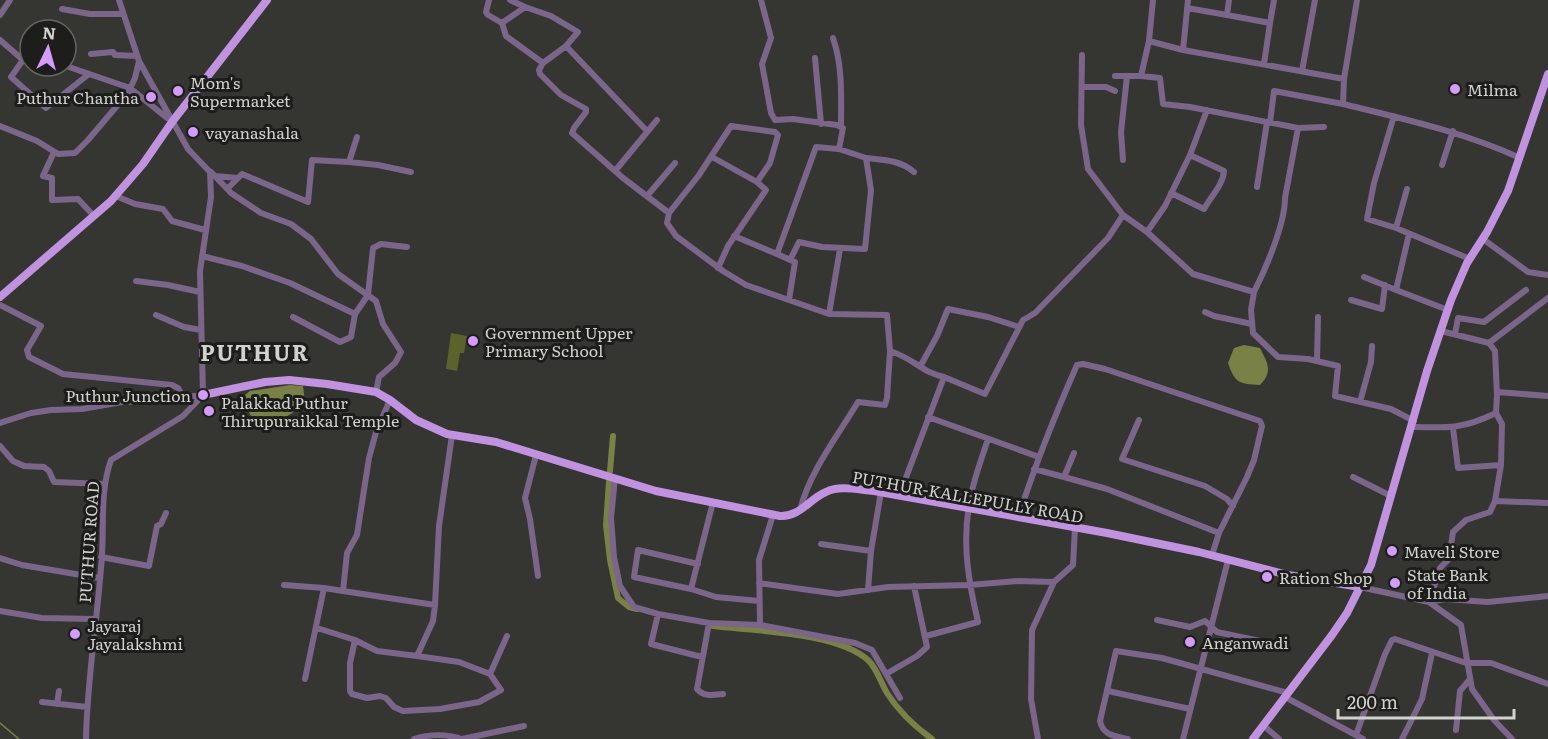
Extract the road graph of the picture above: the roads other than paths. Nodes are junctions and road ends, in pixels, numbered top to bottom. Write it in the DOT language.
graph roads {
  1 [pos="10,0"];
  2 [pos="119,0"];
  3 [pos="267,0"];
  4 [pos="489,0"];
  5 [pos="510,0"];
  6 [pos="761,0"];
  7 [pos="1153,0"];
  8 [pos="1188,0"];
  9 [pos="1229,0"];
  10 [pos="1274,0"];
  11 [pos="1315,0"];
  12 [pos="1357,0"];
  13 [pos="525,7"];
  14 [pos="1187,8"];
  15 [pos="62,9"];
  16 [pos="123,14"];
  17 [pos="0,15"];
  18 [pos="1227,15"];
  19 [pos="502,23"];
  20 [pos="1270,23"];
  21 [pos="833,38"];
  22 [pos="0,40"];
  23 [pos="1149,41"];
  24 [pos="566,46"];
  25 [pos="1183,50"];
  26 [pos="91,54"];
  27 [pos="1082,54"];
  28 [pos="138,58"];
  29 [pos="815,58"];
  30 [pos="543,63"];
  31 [pos="1264,64"];
  32 [pos="78,70"];
  33 [pos="1302,71"];
  34 [pos="89,74"];
  35 [pos="1548,74"];
  36 [pos="1115,76"];
  37 [pos="1127,76"];
  38 [pos="1142,76"];
  39 [pos="1344,79"];
  40 [pos="1082,87"];
  41 [pos="130,88"];
  42 [pos="1115,91"];
  43 [pos="1343,104"];
  44 [pos="1207,110"];
  45 [pos="1394,116"];
  46 [pos="657,120"];
  47 [pos="172,122"];
  48 [pos="1268,123"];
  49 [pos="821,124"];
  50 [pos="0,126"];
  51 [pos="841,127"];
  52 [pos="1298,128"];
  53 [pos="1324,128"];
  54 [pos="647,131"];
  55 [pos="1453,131"];
  56 [pos="357,137"];
  57 [pos="839,148"];
  58 [pos="54,152"];
  59 [pos="1190,155"];
  60 [pos="712,157"];
  61 [pos="866,158"];
  62 [pos="1520,158"];
  63 [pos="1123,160"];
  64 [pos="349,162"];
  65 [pos="675,163"];
  66 [pos="1442,165"];
  67 [pos="615,171"];
  68 [pos="411,172"];
  69 [pos="914,172"];
  70 [pos="212,174"];
  71 [pos="238,178"];
  72 [pos="757,182"];
  73 [pos="1257,187"];
  74 [pos="227,189"];
  75 [pos="1407,189"];
  76 [pos="1171,194"];
  77 [pos="116,196"];
  78 [pos="647,196"];
  79 [pos="669,213"];
  80 [pos="1123,214"];
  81 [pos="94,216"];
  82 [pos="1396,228"];
  83 [pos="206,230"];
  84 [pos="1147,232"];
  85 [pos="1409,234"];
  86 [pos="734,236"];
  87 [pos="1483,239"];
  88 [pos="407,247"];
  89 [pos="840,249"];
  90 [pos="777,254"];
  91 [pos="202,256"];
  92 [pos="1470,259"];
  93 [pos="790,260"];
  94 [pos="718,268"];
  95 [pos="1548,275"];
  96 [pos="1364,278"];
  97 [pos="136,281"];
  98 [pos="1385,285"];
  99 [pos="1396,290"];
  100 [pos="1526,290"];
  101 [pos="200,292"];
  102 [pos="1254,292"];
  103 [pos="368,295"];
  104 [pos="0,297"];
  105 [pos="1548,298"];
  106 [pos="789,300"];
  107 [pos="1351,300"];
  108 [pos="0,305"];
  109 [pos="1448,310"];
  110 [pos="1205,312"];
  111 [pos="355,314"];
  112 [pos="829,314"];
  113 [pos="156,315"];
  114 [pos="1318,316"];
  115 [pos="294,317"];
  116 [pos="1252,324"];
  117 [pos="1019,327"];
  118 [pos="201,330"];
  119 [pos="1441,331"];
  120 [pos="1455,334"];
  121 [pos="1489,343"];
  122 [pos="1372,346"];
  123 [pos="890,351"];
  124 [pos="1317,361"];
  125 [pos="921,365"];
  126 [pos="944,377"];
  127 [pos="376,392"];
  128 [pos="1497,392"];
  129 [pos="202,395"];
  130 [pos="1548,396"];
  131 [pos="184,398"];
  132 [pos="390,400"];
  133 [pos="1360,402"];
  134 [pos="1496,412"];
  135 [pos="928,417"];
  136 [pos="1139,420"];
  137 [pos="0,423"];
  138 [pos="1413,424"];
  139 [pos="1453,428"];
  140 [pos="452,435"];
  141 [pos="988,439"];
  142 [pos="0,446"];
  143 [pos="1074,453"];
  144 [pos="536,455"];
  145 [pos="1039,457"];
  146 [pos="1501,465"];
  147 [pos="1034,469"];
  148 [pos="1064,477"];
  149 [pos="1353,477"];
  150 [pos="615,478"];
  151 [pos="105,484"];
  152 [pos="882,492"];
  153 [pos="899,496"];
  154 [pos="1391,496"];
  155 [pos="1495,501"];
  156 [pos="713,502"];
  157 [pos="1548,503"];
  158 [pos="1233,506"];
  159 [pos="968,508"];
  160 [pos="800,510"];
  161 [pos="166,513"];
  162 [pos="773,515"];
  163 [pos="1018,518"];
  164 [pos="1075,528"];
  165 [pos="1219,533"];
  166 [pos="821,544"];
  167 [pos="871,551"];
  168 [pos="1212,555"];
  169 [pos="102,557"];
  170 [pos="0,558"];
  171 [pos="1228,560"];
  172 [pos="698,564"];
  173 [pos="538,576"];
  174 [pos="99,578"];
  175 [pos="1054,582"];
  176 [pos="759,583"];
  177 [pos="284,585"];
  178 [pos="969,585"];
  179 [pos="914,586"];
  180 [pos="1360,586"];
  181 [pos="324,588"];
  182 [pos="691,589"];
  183 [pos="868,590"];
  184 [pos="343,591"];
  185 [pos="1548,596"];
  186 [pos="759,601"];
  187 [pos="1430,602"];
  188 [pos="435,605"];
  189 [pos="0,611"];
  190 [pos="658,614"];
  191 [pos="96,619"];
  192 [pos="1157,620"];
  193 [pos="708,623"];
  194 [pos="760,625"];
  195 [pos="1210,626"];
  196 [pos="317,628"];
  197 [pos="507,636"];
  198 [pos="926,636"];
  199 [pos="355,640"];
  200 [pos="1260,640"];
  201 [pos="1432,652"];
  202 [pos="417,656"];
  203 [pos="702,657"];
  204 [pos="1466,663"];
  205 [pos="1200,669"];
  206 [pos="490,674"];
  207 [pos="886,674"];
  208 [pos="305,679"];
  209 [pos="1470,679"];
  210 [pos="1548,684"];
  211 [pos="1108,691"];
  212 [pos="59,692"];
  213 [pos="723,693"];
  214 [pos="1287,695"];
  215 [pos="900,698"];
  216 [pos="42,702"];
  217 [pos="57,704"];
  218 [pos="87,707"];
  219 [pos="1190,709"];
  220 [pos="1263,725"];
  221 [pos="524,726"];
  222 [pos="1456,730"];
  223 [pos="1356,735"];
  224 [pos="86,739"];
  225 [pos="414,739"];
  226 [pos="462,739"];
  227 [pos="1038,739"];
  228 [pos="1128,739"];
  229 [pos="1183,739"];
  230 [pos="1253,739"];
  231 [pos="1279,739"];
  232 [pos="1364,739"];
  233 [pos="1402,739"];
  234 [pos="1512,739"];
  1 -- 17 [label="street"];
  2 -- 16 [label="street"];
  3 -- 47 [label="main road"];
  4 -- 19 [label="street"];
  5 -- 13 [label="street"];
  6 -- 49 [label="street"];
  7 -- 23 [label="street"];
  8 -- 14 [label="street"];
  9 -- 18 [label="street"];
  10 -- 20 [label="street"];
  11 -- 33 [label="street"];
  12 -- 39 [label="street"];
  13 -- 19 [label="street"];
  13 -- 24 [label="street"];
  14 -- 18 [label="street"];
  14 -- 25 [label="street"];
  15 -- 16 [label="street"];
  16 -- 28 [label="street"];
  18 -- 20 [label="street"];
  19 -- 30 [label="street"];
  20 -- 31 [label="street"];
  21 -- 51 [label="street"];
  22 -- 34 [label="street"];
  23 -- 25 [label="street"];
  23 -- 38 [label="street"];
  24 -- 30 [label="street"];
  24 -- 54 [label="street"];
  25 -- 31 [label="street"];
  26 -- 28 [label="street"];
  27 -- 40 [label="street"];
  28 -- 41 [label="street"];
  28 -- 47 [label="street"];
  29 -- 49 [label="street"];
  30 -- 67 [label="street"];
  31 -- 33 [label="street"];
  32 -- 34 [label="street"];
  33 -- 39 [label="street"];
  34 -- 41 [label="street"];
  35 -- 62 [label="main road"];
  36 -- 37 [label="street"];
  37 -- 38 [label="street"];
  37 -- 63 [label="street"];
  38 -- 44 [label="street"];
  39 -- 43 [label="street"];
  40 -- 42 [label="street"];
  40 -- 80 [label="street"];
  41 -- 47 [label="street"];
  41 -- 58 [label="street"];
  43 -- 45 [label="street"];
  43 -- 48 [label="street"];
  44 -- 48 [label="street"];
  44 -- 59 [label="street"];
  45 -- 55 [label="street"];
  45 -- 82 [label="street"];
  46 -- 54 [label="street"];
  47 -- 70 [label="street"];
  47 -- 77 [label="main road"];
  48 -- 52 [label="street"];
  48 -- 73 [label="street"];
  49 -- 51 [label="street"];
  50 -- 58 [label="street"];
  51 -- 57 [label="street"];
  52 -- 53 [label="street"];
  52 -- 102 [label="street"];
  54 -- 67 [label="street"];
  55 -- 62 [label="street"];
  55 -- 66 [label="street"];
  56 -- 64 [label="street"];
  57 -- 61 [label="street"];
  57 -- 90 [label="street"];
  58 -- 81 [label="street"];
  59 -- 76 [label="street"];
  59 -- 76 [label="street"];
  60 -- 72 [label="street"];
  60 -- 72 [label="street"];
  60 -- 79 [label="street"];
  61 -- 69 [label="street"];
  61 -- 89 [label="street"];
  62 -- 87 [label="main road"];
  64 -- 68 [label="street"];
  64 -- 71 [label="street"];
  65 -- 78 [label="street"];
  67 -- 78 [label="street"];
  70 -- 71 [label="street"];
  70 -- 74 [label="street"];
  70 -- 83 [label="street"];
  71 -- 74 [label="street"];
  72 -- 86 [label="street"];
  74 -- 103 [label="street"];
  75 -- 82 [label="street"];
  76 -- 84 [label="street"];
  77 -- 81 [label="main road"];
  77 -- 83 [label="street"];
  78 -- 79 [label="street"];
  79 -- 94 [label="street"];
  80 -- 84 [label="street"];
  80 -- 117 [label="street"];
  81 -- 104 [label="main road"];
  82 -- 85 [label="street"];
  83 -- 91 [label="street"];
  84 -- 102 [label="street"];
  85 -- 92 [label="street"];
  85 -- 99 [label="street"];
  86 -- 90 [label="street"];
  86 -- 94 [label="street"];
  87 -- 92 [label="main road"];
  87 -- 95 [label="street"];
  88 -- 103 [label="street"];
  89 -- 93 [label="street"];
  89 -- 112 [label="street"];
  90 -- 93 [label="street"];
  91 -- 101 [label="street"];
  91 -- 111 [label="street"];
  92 -- 109 [label="main road"];
  93 -- 106 [label="street"];
  94 -- 106 [label="street"];
  96 -- 98 [label="street"];
  97 -- 101 [label="street"];
  98 -- 99 [label="street"];
  98 -- 107 [label="street"];
  99 -- 109 [label="street"];
  100 -- 120 [label="street"];
  101 -- 118 [label="street"];
  102 -- 116 [label="street"];
  103 -- 111 [label="street"];
  103 -- 127 [label="street"];
  105 -- 121 [label="street"];
  106 -- 112 [label="street"];
  108 -- 131 [label="street"];
  109 -- 119 [label="main road"];
  110 -- 116 [label="street"];
  111 -- 115 [label="street"];
  112 -- 123 [label="street"];
  113 -- 118 [label="street"];
  114 -- 124 [label="street"];
  116 -- 124 [label="street"];
  117 -- 125 [label="street"];
  117 -- 126 [label="street"];
  118 -- 129 [label="street"];
  119 -- 120 [label="street"];
  119 -- 138 [label="main road"];
  120 -- 121 [label="street"];
  121 -- 128 [label="street"];
  122 -- 133 [label="street"];
  123 -- 125 [label="street"];
  123 -- 160 [label="street"];
  124 -- 133 [label="street"];
  125 -- 126 [label="street"];
  126 -- 135 [label="street"];
  127 -- 129 [label="main road, PUTHUR-KALLEPULLY ROAD"];
  127 -- 132 [label="main road, PUTHUR-KALLEPULLY ROAD"];
  128 -- 130 [label="street"];
  128 -- 134 [label="street"];
  129 -- 131 [label="street"];
  129 -- 151 [label="street, PUTHUR ROAD"];
  131 -- 137 [label="street"];
  132 -- 140 [label="main road, PUTHUR-KALLEPULLY ROAD"];
  132 -- 184 [label="street"];
  133 -- 138 [label="street"];
  134 -- 139 [label="street"];
  134 -- 146 [label="street"];
  135 -- 141 [label="street"];
  135 -- 153 [label="street"];
  136 -- 158 [label="street"];
  138 -- 139 [label="street"];
  138 -- 154 [label="main road"];
  139 -- 146 [label="street"];
  140 -- 144 [label="main road, PUTHUR-KALLEPULLY ROAD"];
  140 -- 188 [label="street"];
  141 -- 145 [label="street"];
  141 -- 159 [label="street"];
  142 -- 151 [label="street"];
  143 -- 148 [label="street"];
  144 -- 150 [label="main road, PUTHUR-KALLEPULLY ROAD"];
  144 -- 173 [label="street"];
  145 -- 147 [label="street"];
  145 -- 158 [label="street"];
  146 -- 155 [label="street"];
  147 -- 148 [label="street"];
  147 -- 163 [label="street"];
  148 -- 165 [label="street"];
  149 -- 154 [label="street"];
  150 -- 156 [label="main road, PUTHUR-KALLEPULLY ROAD"];
  150 -- 190 [label="street"];
  151 -- 169 [label="street, PUTHUR ROAD"];
  152 -- 153 [label="main road, PUTHUR-KALLEPULLY ROAD"];
  152 -- 160 [label="main road, PUTHUR-KALLEPULLY ROAD"];
  152 -- 167 [label="street"];
  153 -- 159 [label="main road, PUTHUR-KALLEPULLY ROAD"];
  154 -- 180 [label="main road"];
  155 -- 157 [label="street"];
  155 -- 187 [label="street"];
  156 -- 162 [label="main road, PUTHUR-KALLEPULLY ROAD"];
  156 -- 172 [label="street"];
  158 -- 165 [label="street"];
  159 -- 163 [label="main road, PUTHUR-KALLEPULLY ROAD"];
  159 -- 178 [label="street"];
  160 -- 162 [label="main road, PUTHUR-KALLEPULLY ROAD"];
  161 -- 169 [label="street"];
  162 -- 176 [label="street"];
  163 -- 164 [label="main road, PUTHUR-KALLEPULLY ROAD"];
  164 -- 168 [label="main road, PUTHUR-KALLEPULLY ROAD"];
  164 -- 175 [label="street"];
  165 -- 168 [label="street"];
  166 -- 167 [label="street"];
  167 -- 183 [label="street"];
  168 -- 171 [label="main road, PUTHUR-KALLEPULLY ROAD"];
  169 -- 174 [label="street, PUTHUR ROAD"];
  170 -- 174 [label="street"];
  171 -- 180 [label="main road, PUTHUR-KALLEPULLY ROAD"];
  171 -- 195 [label="street"];
  172 -- 182 [label="street"];
  172 -- 182 [label="street"];
  174 -- 191 [label="street, PUTHUR ROAD"];
  175 -- 178 [label="street"];
  175 -- 227 [label="street"];
  176 -- 183 [label="street"];
  176 -- 186 [label="street"];
  177 -- 181 [label="street"];
  178 -- 179 [label="street"];
  178 -- 198 [label="street"];
  179 -- 183 [label="street"];
  179 -- 198 [label="street"];
  180 -- 187 [label="street"];
  180 -- 214 [label="main road"];
  181 -- 184 [label="street"];
  181 -- 196 [label="street"];
  182 -- 186 [label="street"];
  184 -- 188 [label="street"];
  185 -- 187 [label="street"];
  186 -- 194 [label="street"];
  187 -- 204 [label="street"];
  188 -- 202 [label="street"];
  189 -- 191 [label="street"];
  190 -- 193 [label="street"];
  190 -- 203 [label="street"];
  191 -- 218 [label="street, PUTHUR ROAD"];
  192 -- 195 [label="street"];
  193 -- 194 [label="street"];
  193 -- 203 [label="street"];
  194 -- 207 [label="street"];
  195 -- 200 [label="street"];
  195 -- 205 [label="street"];
  196 -- 199 [label="street"];
  196 -- 208 [label="street"];
  197 -- 206 [label="street"];
  198 -- 207 [label="street"];
  199 -- 202 [label="street"];
  199 -- 206 [label="street"];
  201 -- 204 [label="street"];
  201 -- 223 [label="street"];
  201 -- 233 [label="street"];
  202 -- 206 [label="street"];
  203 -- 213 [label="street"];
  204 -- 209 [label="street"];
  204 -- 210 [label="street"];
  205 -- 211 [label="street"];
  205 -- 214 [label="street"];
  205 -- 219 [label="street"];
  207 -- 215 [label="street"];
  209 -- 222 [label="street"];
  209 -- 234 [label="street"];
  211 -- 219 [label="street"];
  211 -- 228 [label="street"];
  212 -- 217 [label="street"];
  214 -- 220 [label="main road"];
  214 -- 223 [label="street"];
  216 -- 217 [label="street"];
  217 -- 218 [label="street"];
  218 -- 224 [label="street, PUTHUR ROAD"];
  219 -- 229 [label="street"];
  220 -- 230 [label="main road"];
  220 -- 231 [label="street"];
  221 -- 226 [label="street"];
  223 -- 232 [label="street"];
  225 -- 226 [label="street"];
}
